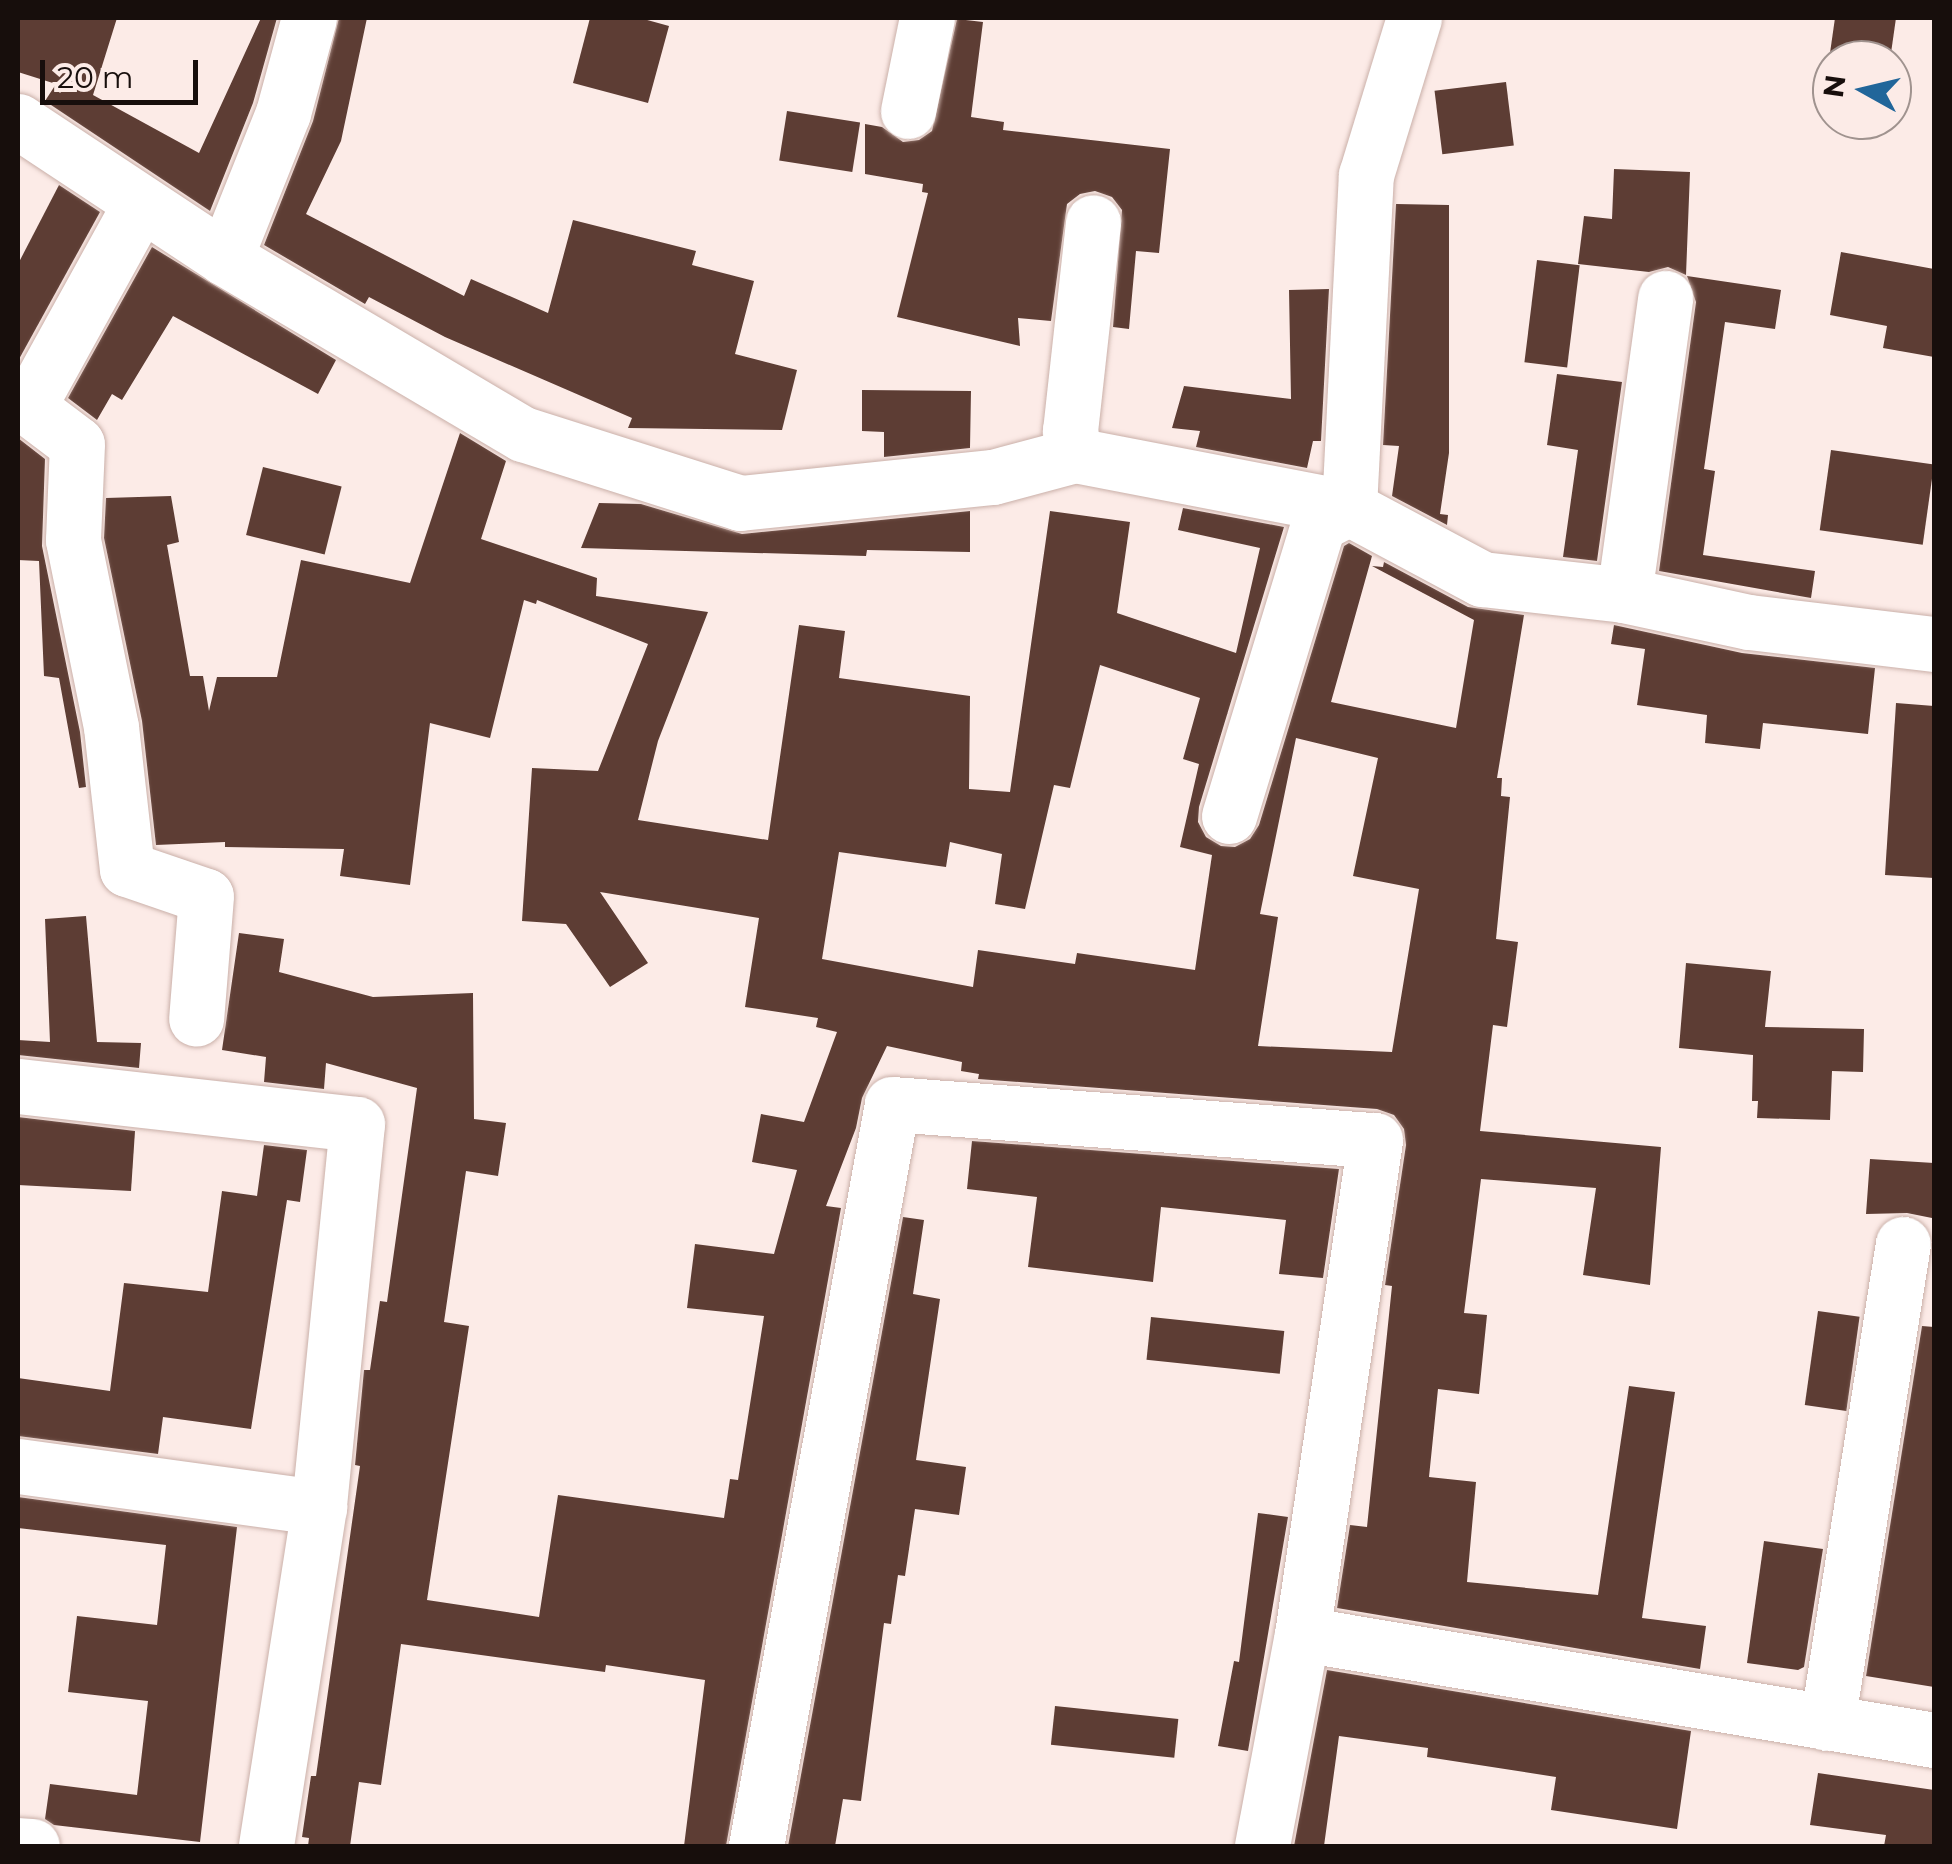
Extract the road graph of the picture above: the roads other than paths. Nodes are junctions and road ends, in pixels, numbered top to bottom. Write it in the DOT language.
graph roads {
  1 [pos="309,18"];
  2 [pos="927,18"];
  3 [pos="1414,18"];
  4 [pos="908,112"];
  5 [pos="18,122"];
  6 [pos="140,204"];
  7 [pos="1093,222"];
  8 [pos="225,258"];
  9 [pos="1665,298"];
  10 [pos="1074,455"];
  11 [pos="1348,508"];
  12 [pos="1624,596"];
  13 [pos="1934,644"];
  14 [pos="1230,816"];
  15 [pos="196,1019"];
  16 [pos="18,1086"];
  17 [pos="1902,1244"];
  18 [pos="18,1466"];
  19 [pos="319,1506"];
  20 [pos="1302,1634"];
  21 [pos="1826,1722"];
  22 [pos="1934,1740"];
  23 [pos="18,1844"];
  24 [pos="32,1846"];
  25 [pos="266,1846"];
  26 [pos="756,1846"];
  27 [pos="1262,1846"];
  1 -- 8 [label="street"];
  2 -- 4 [label="street"];
  3 -- 11 [label="street"];
  5 -- 6 [label="street"];
  6 -- 8 [label="street"];
  6 -- 15 [label="street"];
  7 -- 10 [label="street"];
  8 -- 10 [label="street"];
  9 -- 12 [label="street"];
  10 -- 11 [label="street"];
  11 -- 12 [label="street"];
  11 -- 14 [label="street"];
  12 -- 13 [label="street"];
  16 -- 19 [label="street"];
  17 -- 21 [label="street"];
  18 -- 19 [label="street"];
  19 -- 25 [label="street"];
  20 -- 21 [label="street"];
  20 -- 26 [label="street"];
  20 -- 27 [label="street"];
  21 -- 22 [label="street"];
  23 -- 24 [label="street"];
}
